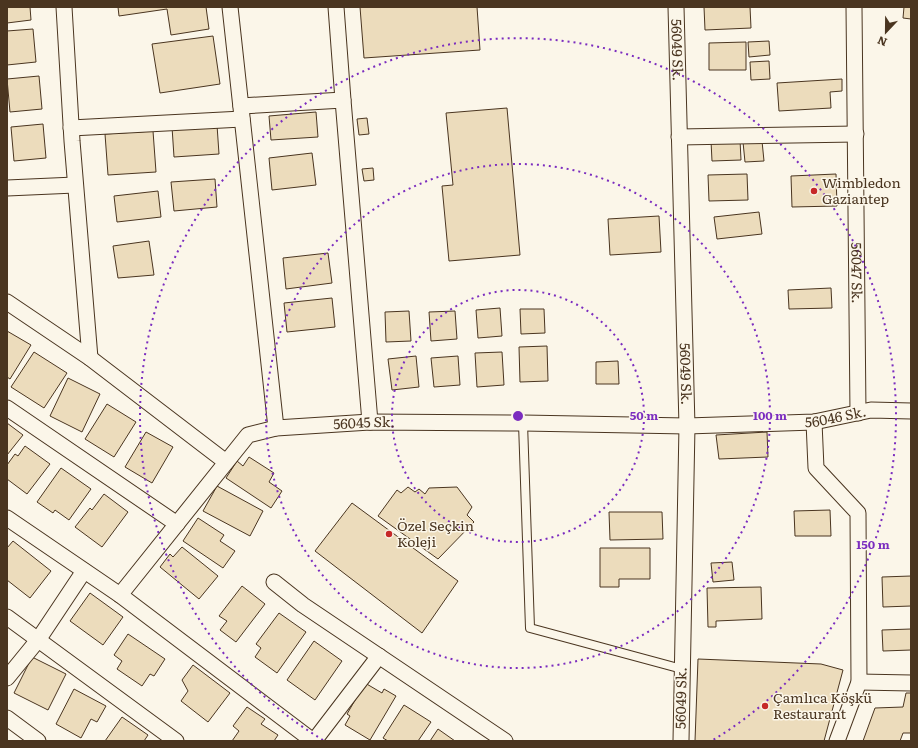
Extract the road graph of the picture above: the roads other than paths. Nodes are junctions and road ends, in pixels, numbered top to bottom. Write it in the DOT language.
graph roads {
  1 [pos="64,7"];
  2 [pos="230,7"];
  3 [pos="336,7"];
  4 [pos="676,7"];
  5 [pos="854,7"];
  6 [pos="343,100"];
  7 [pos="241,113"];
  8 [pos="71,128"];
  9 [pos="856,134"];
  10 [pos="680,137"];
  11 [pos="75,185"];
  12 [pos="7,188"];
  13 [pos="7,302"];
  14 [pos="90,358"];
  15 [pos="7,408"];
  16 [pos="911,411"];
  17 [pos="858,413"];
  18 [pos="370,422"];
  19 [pos="814,422"];
  20 [pos="523,423"];
  21 [pos="687,426"];
  22 [pos="276,428"];
  23 [pos="226,462"];
  24 [pos="7,518"];
  25 [pos="177,524"];
  26 [pos="84,571"];
  27 [pos="274,582"];
  28 [pos="120,595"];
  29 [pos="7,617"];
  30 [pos="38,640"];
  31 [pos="379,656"];
  32 [pos="682,669"];
  33 [pos="7,678"];
  34 [pos="859,682"];
  35 [pos="911,683"];
  36 [pos="7,718"];
  37 [pos="38,741"];
  38 [pos="176,741"];
  39 [pos="313,741"];
  40 [pos="505,741"];
  41 [pos="681,741"];
  42 [pos="836,741"];
  1 -- 8 [label="street"];
  2 -- 7 [label="street"];
  3 -- 6 [label="street"];
  4 -- 10 [label="street, 56049 Sk."];
  5 -- 9 [label="street, 56047 Sk."];
  6 -- 7 [label="street"];
  6 -- 18 [label="street"];
  7 -- 8 [label="street"];
  7 -- 22 [label="street"];
  8 -- 11 [label="street"];
  9 -- 10 [label="street"];
  9 -- 17 [label="street, 56047 Sk."];
  10 -- 21 [label="street, 56049 Sk."];
  11 -- 12 [label="street"];
  11 -- 14 [label="street"];
  13 -- 14 [label="street"];
  14 -- 23 [label="street"];
  15 -- 25 [label="street"];
  16 -- 17 [label="street, 56046 Sk."];
  17 -- 19 [label="street, 56046 Sk."];
  18 -- 20 [label="street, 56045 Sk."];
  18 -- 22 [label="street, 56045 Sk."];
  19 -- 21 [label="street, 56046 Sk."];
  19 -- 34 [label="street"];
  20 -- 21 [label="street, 56045 Sk."];
  20 -- 32 [label="lane"];
  21 -- 32 [label="street, 56049 Sk."];
  22 -- 23 [label="street, 56045 Sk."];
  23 -- 25 [label="street, 56045 Sk."];
  24 -- 26 [label="street"];
  25 -- 28 [label="street, 56045 Sk."];
  26 -- 28 [label="street"];
  26 -- 30 [label="street"];
  27 -- 31 [label="street"];
  28 -- 39 [label="street"];
  29 -- 30 [label="street"];
  30 -- 33 [label="street"];
  30 -- 38 [label="street"];
  31 -- 39 [label="street"];
  31 -- 40 [label="street"];
  32 -- 41 [label="street, 56049 Sk."];
  34 -- 35 [label="street"];
  34 -- 42 [label="street"];
  36 -- 37 [label="street"];
}
